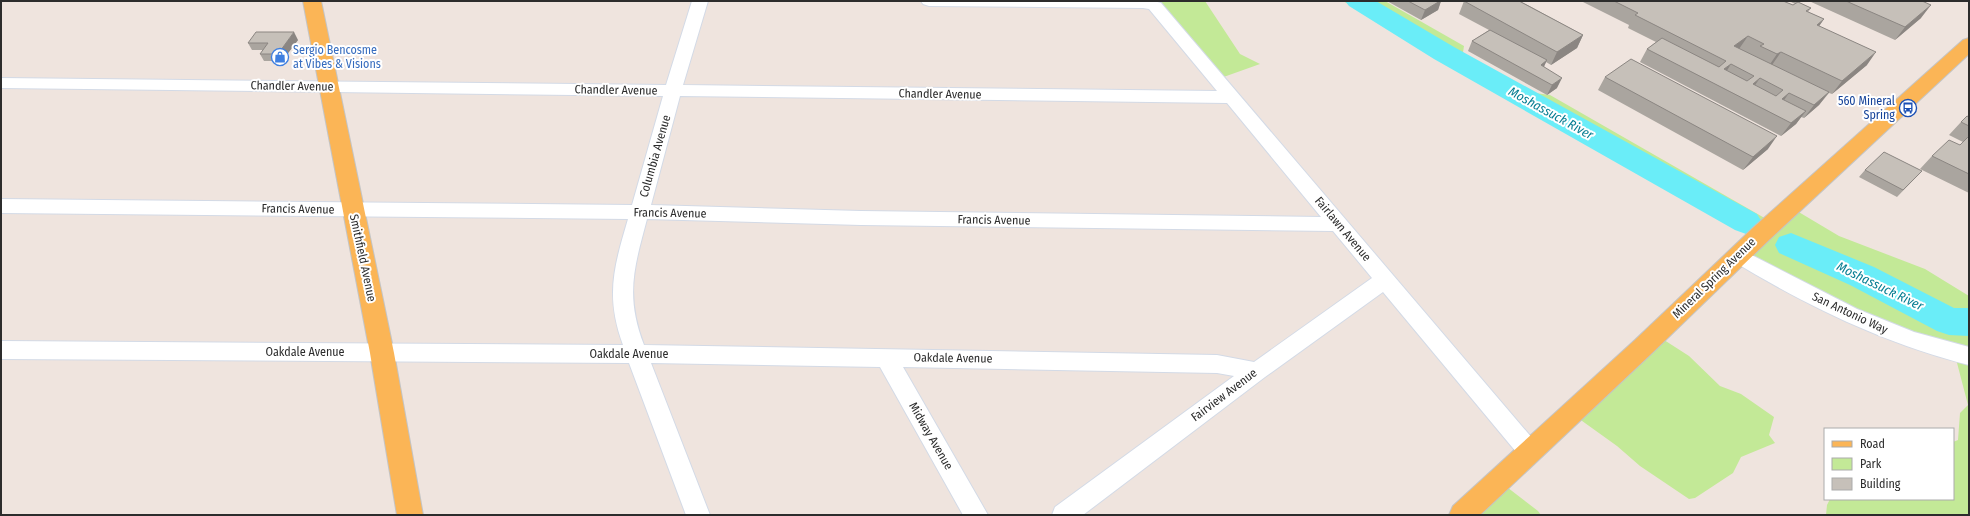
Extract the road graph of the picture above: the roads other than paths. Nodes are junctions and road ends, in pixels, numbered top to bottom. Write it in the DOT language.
graph roads {
  1 [pos="312,1"];
  2 [pos="700,1"];
  3 [pos="929,1"];
  4 [pos="1969,44"];
  5 [pos="1,83"];
  6 [pos="329,87"];
  7 [pos="673,90"];
  8 [pos="1230,97"];
  9 [pos="1,206"];
  10 [pos="353,210"];
  11 [pos="639,212"];
  12 [pos="1339,224"];
  13 [pos="1738,255"];
  14 [pos="1386,279"];
  15 [pos="1,350"];
  16 [pos="382,353"];
  17 [pos="636,354"];
  18 [pos="1969,356"];
  19 [pos="886,357"];
  20 [pos="1256,371"];
  21 [pos="1530,452"];
  22 [pos="410,515"];
  23 [pos="698,515"];
  24 [pos="976,515"];
  25 [pos="1064,515"];
  26 [pos="1462,515"];
  1 -- 6 [label="main road, Smithfield Avenue"];
  2 -- 7 [label="street, Columbia Avenue"];
  3 -- 8 [label="street, Fairlawn Avenue"];
  4 -- 13 [label="main road, Mineral Spring Avenue"];
  5 -- 6 [label="street, Chandler Avenue"];
  6 -- 7 [label="street, Chandler Avenue"];
  6 -- 10 [label="main road, Smithfield Avenue"];
  7 -- 8 [label="street, Chandler Avenue"];
  7 -- 11 [label="street, Columbia Avenue"];
  8 -- 12 [label="street, Fairlawn Avenue"];
  9 -- 10 [label="street, Francis Avenue"];
  10 -- 11 [label="street, Francis Avenue"];
  10 -- 16 [label="main road, Smithfield Avenue"];
  11 -- 12 [label="street, Francis Avenue"];
  11 -- 17 [label="street, Columbia Avenue"];
  12 -- 14 [label="street, Fairlawn Avenue"];
  13 -- 18 [label="street, San Antonio Way"];
  13 -- 21 [label="main road, Mineral Spring Avenue"];
  14 -- 20 [label="street, Fairview Avenue"];
  14 -- 21 [label="street, Fairlawn Avenue"];
  15 -- 16 [label="street, Oakdale Avenue"];
  16 -- 17 [label="street, Oakdale Avenue"];
  16 -- 22 [label="main road, Smithfield Avenue"];
  17 -- 19 [label="street, Oakdale Avenue"];
  17 -- 23 [label="street, Columbia Avenue"];
  19 -- 20 [label="street, Oakdale Avenue"];
  19 -- 24 [label="street, Midway Avenue"];
  20 -- 25 [label="street, Fairview Avenue"];
  21 -- 26 [label="main road, Mineral Spring Avenue"];
}
